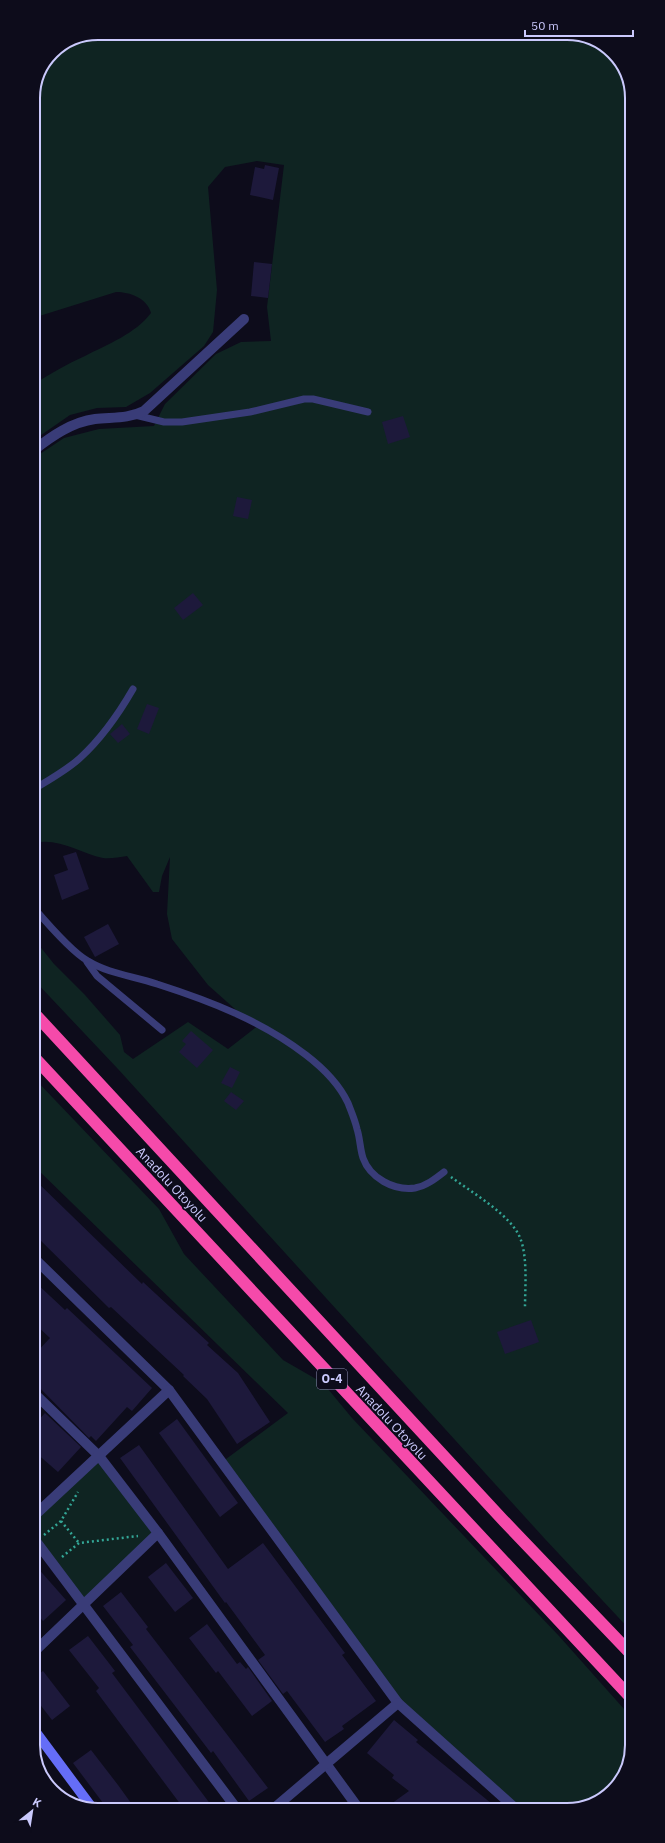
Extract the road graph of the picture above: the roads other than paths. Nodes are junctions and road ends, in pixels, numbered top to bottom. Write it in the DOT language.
graph roads {
  1 [pos="244,319"];
  2 [pos="368,412"];
  3 [pos="135,415"];
  4 [pos="40,446"];
  5 [pos="133,689"];
  6 [pos="40,785"];
  7 [pos="40,914"];
  8 [pos="87,961"];
  9 [pos="40,1019"];
  10 [pos="162,1030"];
  11 [pos="40,1063"];
  12 [pos="444,1172"];
  13 [pos="40,1264"];
  14 [pos="169,1390"];
  15 [pos="40,1399"];
  16 [pos="99,1456"];
  17 [pos="40,1510"];
  18 [pos="158,1533"];
  19 [pos="40,1540"];
  20 [pos="84,1603"];
  21 [pos="40,1646"];
  22 [pos="625,1648"];
  23 [pos="625,1691"];
  24 [pos="398,1703"];
  25 [pos="40,1738"];
  26 [pos="326,1763"];
  27 [pos="88,1802"];
  28 [pos="233,1803"];
  29 [pos="280,1803"];
  30 [pos="355,1803"];
  31 [pos="509,1803"];
  1 -- 3 [label="street"];
  2 -- 3 [label="lane"];
  3 -- 4 [label="street"];
  5 -- 6 [label="lane"];
  7 -- 8 [label="lane"];
  8 -- 10 [label="lane"];
  8 -- 12 [label="lane"];
  9 -- 22 [label="highway, Anadolu Otoyolu / O-4"];
  11 -- 23 [label="highway, Anadolu Otoyolu / O-4"];
  13 -- 14 [label="street"];
  14 -- 16 [label="street"];
  14 -- 24 [label="street"];
  15 -- 16 [label="street"];
  16 -- 17 [label="street"];
  16 -- 18 [label="street"];
  18 -- 20 [label="street"];
  18 -- 26 [label="street"];
  19 -- 20 [label="street"];
  20 -- 21 [label="street"];
  20 -- 28 [label="street"];
  24 -- 26 [label="street"];
  24 -- 31 [label="street"];
  25 -- 27 [label="main road"];
  26 -- 29 [label="street"];
  26 -- 30 [label="street"];
}
